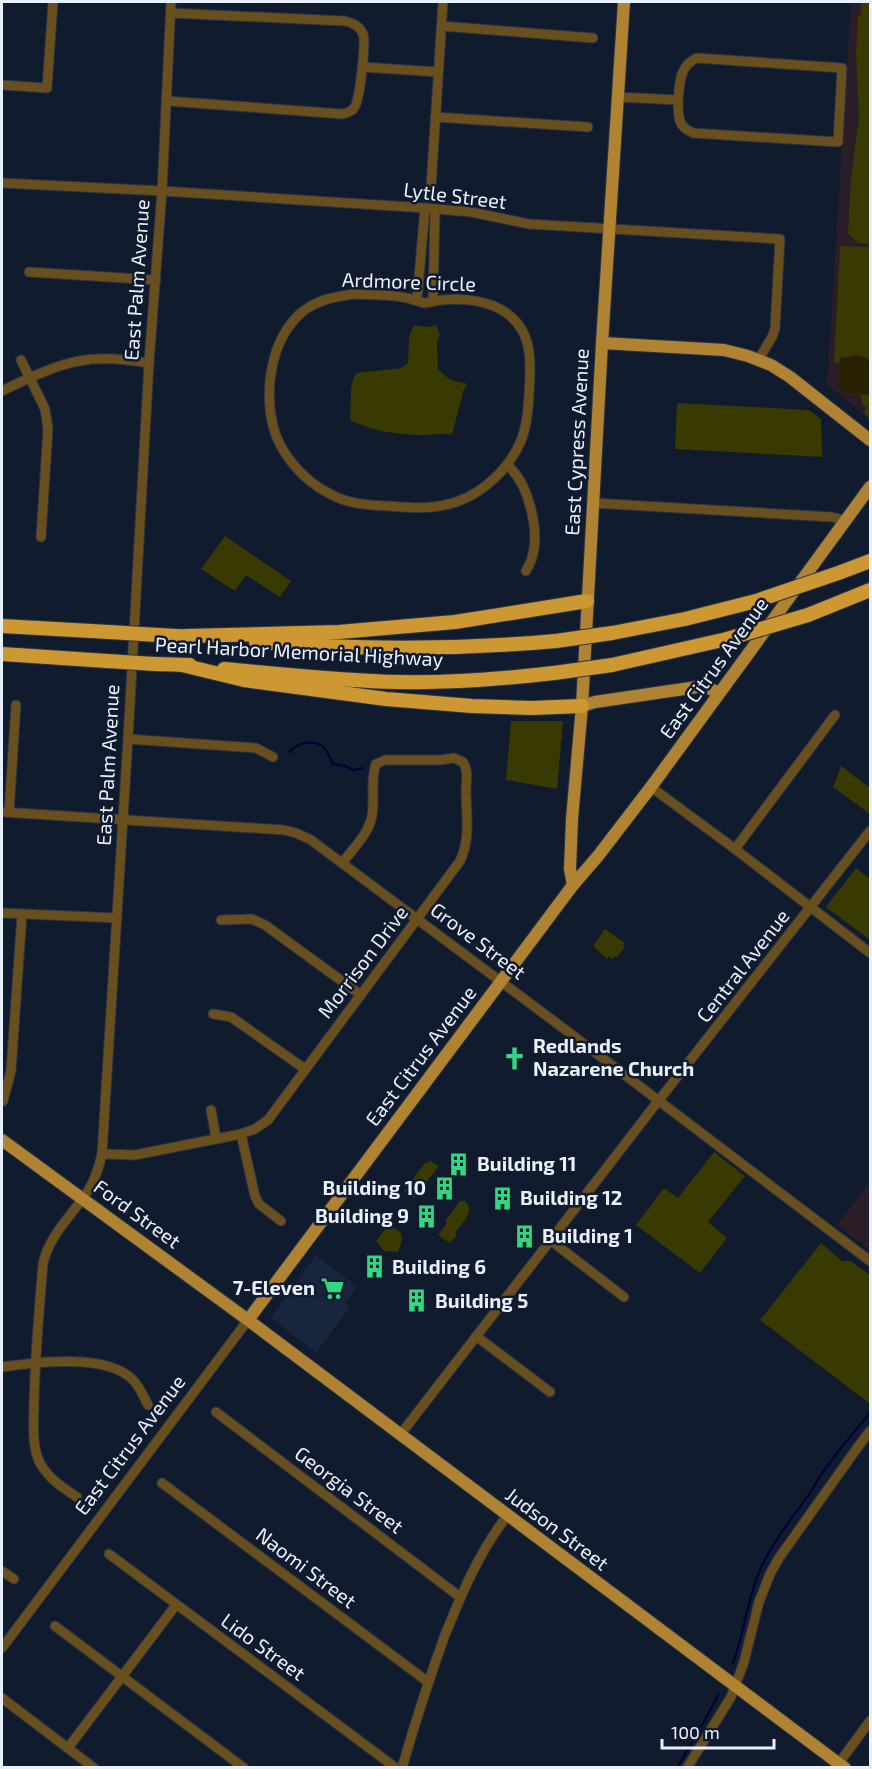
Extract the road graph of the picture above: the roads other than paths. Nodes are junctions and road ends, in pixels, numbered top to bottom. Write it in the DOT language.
graph roads {
  1 [pos="53,2"];
  2 [pos="171,2"];
  3 [pos="443,2"];
  4 [pos="624,2"];
  5 [pos="171,13"];
  6 [pos="442,26"];
  7 [pos="593,38"];
  8 [pos="362,67"];
  9 [pos="438,72"];
  10 [pos="2,85"];
  11 [pos="618,97"];
  12 [pos="678,100"];
  13 [pos="167,101"];
  14 [pos="435,117"];
  15 [pos="588,127"];
  16 [pos="2,183"];
  17 [pos="431,187"];
  18 [pos="162,191"];
  19 [pos="430,209"];
  20 [pos="609,230"];
  21 [pos="29,272"];
  22 [pos="156,280"];
  23 [pos="417,300"];
  24 [pos="433,301"];
  25 [pos="602,342"];
  26 [pos="759,359"];
  27 [pos="21,360"];
  28 [pos="149,363"];
  29 [pos="30,377"];
  30 [pos="2,391"];
  31 [pos="870,440"];
  32 [pos="507,465"];
  33 [pos="870,487"];
  34 [pos="593,503"];
  35 [pos="847,521"];
  36 [pos="41,537"];
  37 [pos="870,561"];
  38 [pos="525,571"];
  39 [pos="870,590"];
  40 [pos="587,601"];
  41 [pos="2,626"];
  42 [pos="186,636"];
  43 [pos="2,654"];
  44 [pos="182,665"];
  45 [pos="719,693"];
  46 [pos="16,705"];
  47 [pos="582,706"];
  48 [pos="835,715"];
  49 [pos="128,739"];
  50 [pos="273,757"];
  51 [pos="651,787"];
  52 [pos="5,812"];
  53 [pos="123,819"];
  54 [pos="870,831"];
  55 [pos="735,849"];
  56 [pos="342,863"];
  57 [pos="573,885"];
  58 [pos="811,908"];
  59 [pos="2,913"];
  60 [pos="22,914"];
  61 [pos="117,918"];
  62 [pos="418,919"];
  63 [pos="221,920"];
  64 [pos="870,954"];
  65 [pos="501,981"];
  66 [pos="361,995"];
  67 [pos="213,1014"];
  68 [pos="306,1069"];
  69 [pos="3,1101"];
  70 [pos="659,1101"];
  71 [pos="211,1110"];
  72 [pos="241,1134"];
  73 [pos="216,1138"];
  74 [pos="2,1140"];
  75 [pos="102,1154"];
  76 [pos="83,1198"];
  77 [pos="281,1221"];
  78 [pos="550,1240"];
  79 [pos="870,1261"];
  80 [pos="624,1298"];
  81 [pos="248,1320"];
  82 [pos="476,1336"];
  83 [pos="35,1362"];
  84 [pos="2,1367"];
  85 [pos="550,1392"];
  86 [pos="148,1405"];
  87 [pos="216,1412"];
  88 [pos="870,1431"];
  89 [pos="400,1435"];
  90 [pos="162,1483"];
  91 [pos="77,1497"];
  92 [pos="507,1516"];
  93 [pos="109,1554"];
  94 [pos="2,1570"];
  95 [pos="14,1579"];
  96 [pos="460,1597"];
  97 [pos="176,1605"];
  98 [pos="55,1626"];
  99 [pos="2,1648"];
  100 [pos="122,1676"];
  101 [pos="428,1682"];
  102 [pos="735,1686"];
  103 [pos="2,1698"];
  104 [pos="870,1721"];
  105 [pos="68,1748"];
  106 [pos="842,1765"];
  107 [pos="94,1767"];
  108 [pos="244,1767"];
  109 [pos="396,1767"];
  110 [pos="402,1767"];
  111 [pos="687,1767"];
  1 -- 10 [label="street"];
  2 -- 5 [label="street, East Palm Avenue"];
  3 -- 6 [label="street"];
  4 -- 11 [label="main road, East Cypress Avenue"];
  5 -- 8 [label="street"];
  5 -- 13 [label="street, East Palm Avenue"];
  6 -- 7 [label="street"];
  6 -- 9 [label="street"];
  8 -- 9 [label="street"];
  8 -- 13 [label="street"];
  9 -- 14 [label="street"];
  11 -- 12 [label="street"];
  11 -- 20 [label="main road, East Cypress Avenue"];
  12 -- 12 [label="street"];
  13 -- 18 [label="street, East Palm Avenue"];
  14 -- 15 [label="street"];
  14 -- 17 [label="street"];
  16 -- 18 [label="street, Lytle Street"];
  18 -- 19 [label="street, Lytle Street"];
  18 -- 22 [label="street, East Palm Avenue"];
  19 -- 20 [label="street, Lytle Street"];
  19 -- 23 [label="street"];
  19 -- 24 [label="street"];
  20 -- 25 [label="main road, East Cypress Avenue"];
  20 -- 26 [label="street, Lytle Street"];
  21 -- 22 [label="street"];
  22 -- 28 [label="street, East Palm Avenue"];
  23 -- 24 [label="street, Ardmore Circle"];
  23 -- 32 [label="street, Ardmore Circle"];
  24 -- 32 [label="street, Ardmore Circle"];
  25 -- 26 [label="main road"];
  25 -- 34 [label="main road, East Cypress Avenue"];
  26 -- 31 [label="main road"];
  27 -- 29 [label="street"];
  28 -- 29 [label="street"];
  28 -- 49 [label="street, East Palm Avenue"];
  29 -- 30 [label="street"];
  29 -- 36 [label="street"];
  32 -- 38 [label="street"];
  33 -- 35 [label="main road, East Citrus Avenue"];
  34 -- 35 [label="street"];
  34 -- 40 [label="main road, East Cypress Avenue"];
  35 -- 45 [label="main road, East Citrus Avenue"];
  37 -- 42 [label="highway, Pearl Harbor Memorial Highway, bridge"];
  39 -- 44 [label="highway, Pearl Harbor Memorial Highway, bridge"];
  40 -- 42 [label="highway"];
  40 -- 47 [label="main road, East Cypress Avenue"];
  41 -- 42 [label="highway, Pearl Harbor Memorial Highway, bridge"];
  43 -- 44 [label="highway, Pearl Harbor Memorial Highway, bridge"];
  44 -- 47 [label="highway"];
  45 -- 47 [label="main road"];
  45 -- 51 [label="main road, East Citrus Avenue"];
  46 -- 52 [label="street"];
  47 -- 57 [label="main road, East Cypress Avenue"];
  48 -- 55 [label="street"];
  49 -- 50 [label="street"];
  49 -- 53 [label="street, East Palm Avenue"];
  51 -- 55 [label="street"];
  51 -- 57 [label="main road, East Citrus Avenue"];
  52 -- 53 [label="street, Grove Street"];
  53 -- 56 [label="street, Grove Street"];
  53 -- 61 [label="street, East Palm Avenue"];
  54 -- 58 [label="street, Central Avenue"];
  55 -- 58 [label="street"];
  56 -- 62 [label="street, Grove Street"];
  56 -- 62 [label="street, Morrison Drive"];
  57 -- 65 [label="main road, East Citrus Avenue"];
  58 -- 64 [label="street"];
  58 -- 70 [label="street, Central Avenue"];
  59 -- 60 [label="street"];
  60 -- 61 [label="street"];
  60 -- 69 [label="street"];
  61 -- 75 [label="street, East Palm Avenue"];
  62 -- 65 [label="street, Grove Street"];
  62 -- 66 [label="street, Morrison Drive"];
  63 -- 66 [label="street"];
  65 -- 70 [label="street, Grove Street"];
  65 -- 81 [label="main road, East Citrus Avenue"];
  66 -- 68 [label="street, Morrison Drive"];
  67 -- 68 [label="street"];
  68 -- 72 [label="street, Morrison Drive"];
  70 -- 78 [label="street, Central Avenue"];
  70 -- 79 [label="street, Grove Street"];
  71 -- 73 [label="street"];
  72 -- 73 [label="street, Morrison Drive"];
  72 -- 77 [label="street"];
  73 -- 75 [label="street, Morrison Drive"];
  74 -- 76 [label="main road, Ford Street"];
  75 -- 76 [label="street, East Palm Avenue"];
  76 -- 81 [label="main road, Ford Street"];
  76 -- 83 [label="street, East Palm Avenue"];
  78 -- 80 [label="street"];
  78 -- 82 [label="street, Central Avenue"];
  81 -- 89 [label="main road, Judson Street"];
  81 -- 99 [label="street, East Citrus Avenue"];
  82 -- 85 [label="street"];
  82 -- 89 [label="street, Central Avenue"];
  83 -- 84 [label="street"];
  83 -- 86 [label="street"];
  83 -- 91 [label="street, East Palm Avenue"];
  87 -- 96 [label="street, Georgia Street"];
  88 -- 102 [label="street"];
  89 -- 92 [label="main road, Judson Street"];
  90 -- 101 [label="street, Naomi Street"];
  92 -- 96 [label="street"];
  92 -- 102 [label="main road, Judson Street"];
  93 -- 97 [label="street, Lido Street"];
  94 -- 95 [label="street"];
  96 -- 101 [label="street"];
  97 -- 100 [label="street"];
  97 -- 109 [label="street, Lido Street"];
  98 -- 100 [label="street"];
  100 -- 105 [label="street"];
  100 -- 108 [label="street"];
  101 -- 110 [label="street"];
  102 -- 106 [label="main road, Judson Street"];
  102 -- 111 [label="street"];
  103 -- 105 [label="street"];
  104 -- 106 [label="street"];
  105 -- 107 [label="street"];
}
